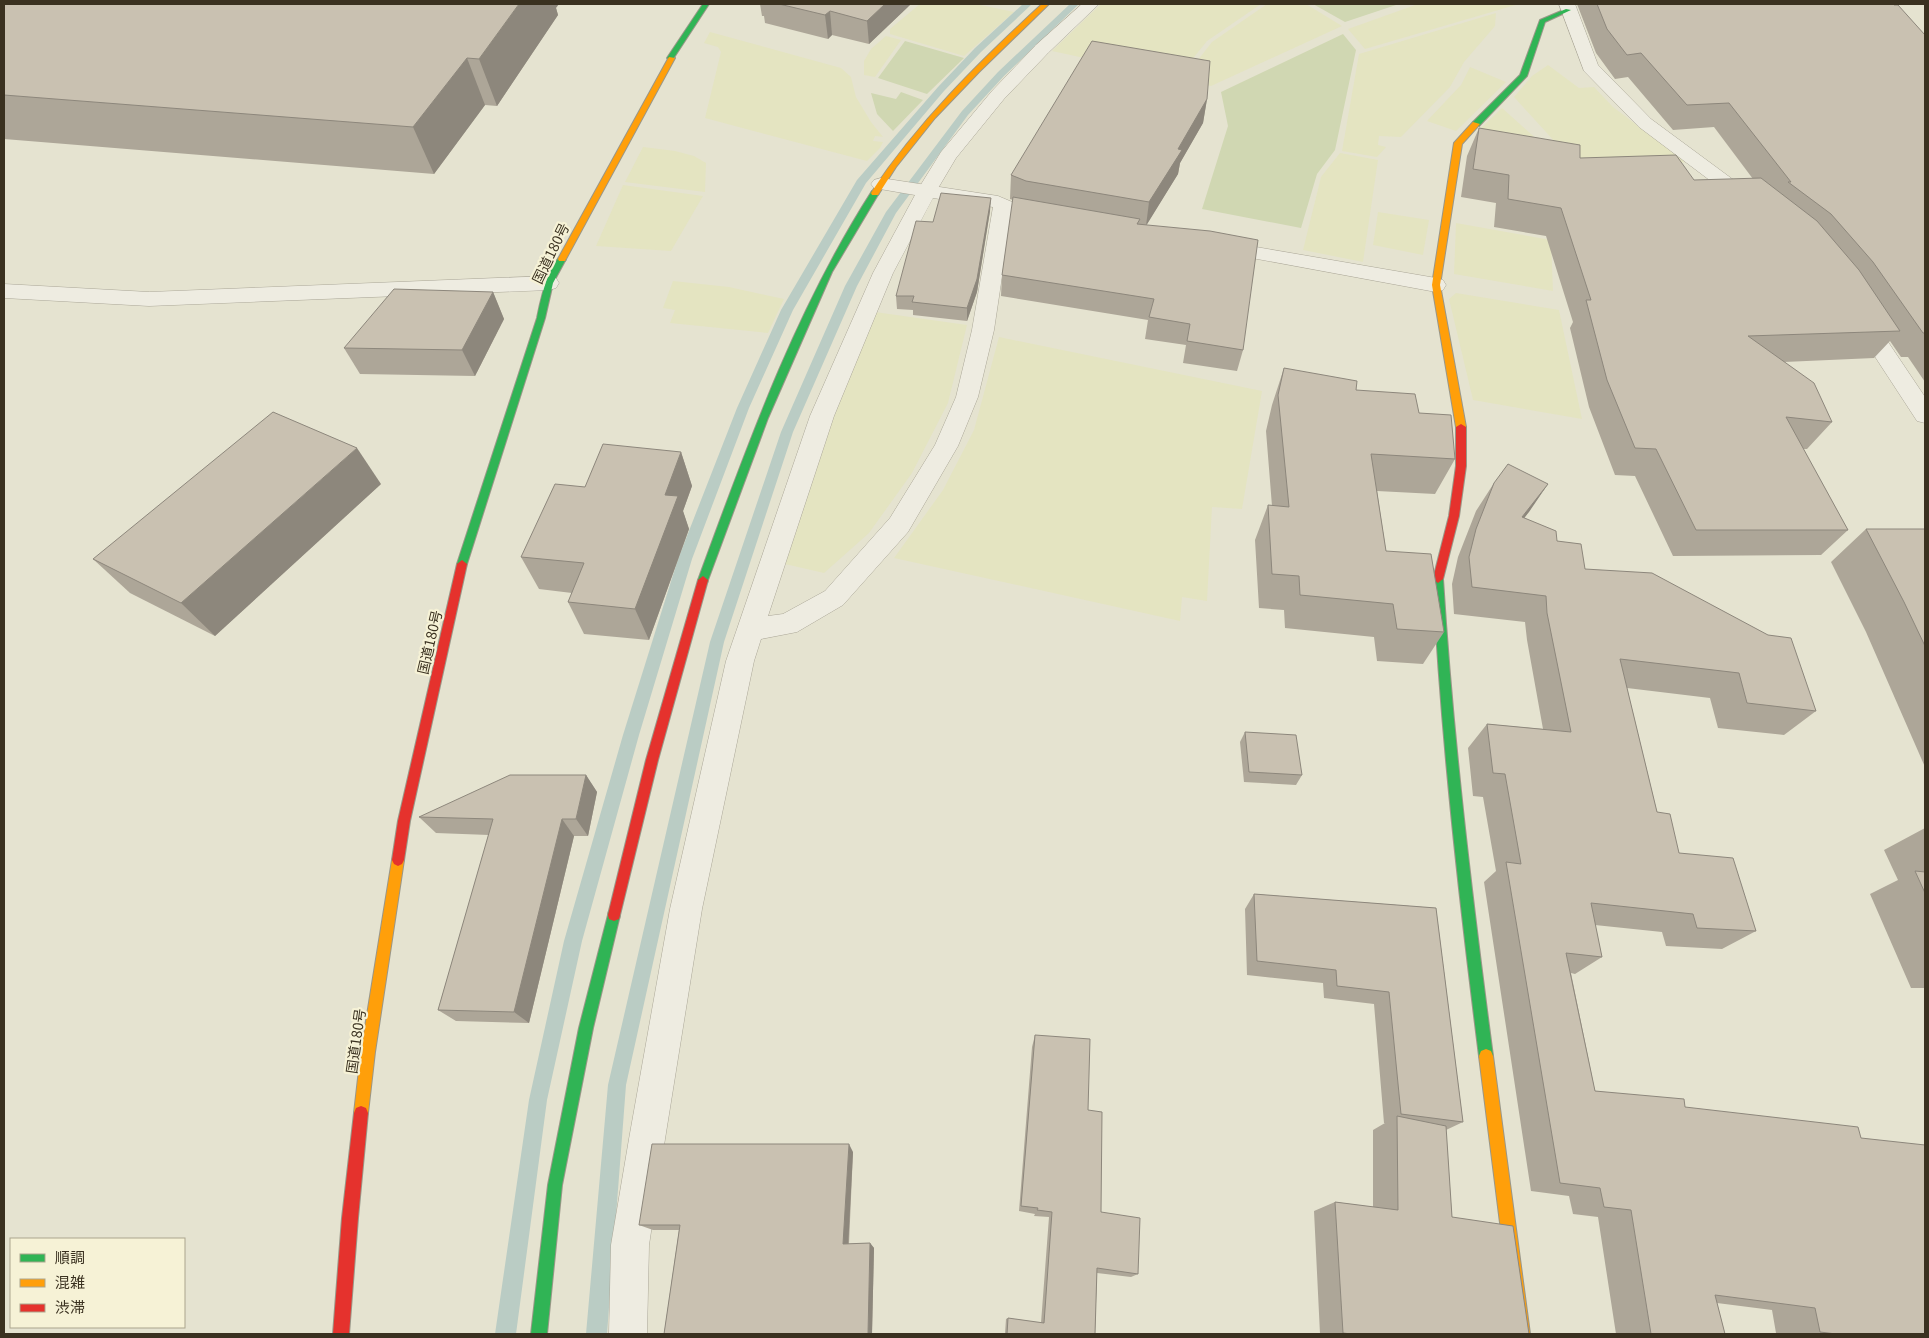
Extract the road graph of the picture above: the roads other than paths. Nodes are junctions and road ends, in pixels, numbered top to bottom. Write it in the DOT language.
graph roads {
  1 [pos="706,4"];
  2 [pos="1046,4"];
  3 [pos="1091,4"];
  4 [pos="1567,7"];
  5 [pos="888,185"];
  6 [pos="923,191"];
  7 [pos="1003,205"];
  8 [pos="1764,212"];
  9 [pos="1067,220"];
  10 [pos="1202,243"];
  11 [pos="549,283"];
  12 [pos="1436,285"];
  13 [pos="4,291"];
  14 [pos="1849,301"];
  15 [pos="1925,415"];
  16 [pos="751,629"];
  17 [pos="341,1334"];
  18 [pos="539,1334"];
  19 [pos="628,1334"];
  20 [pos="1522,1334"];
  1 -- 11 [label="main road, 国道180号"];
  2 -- 5 [label="main road"];
  3 -- 6 [label="street"];
  4 -- 8 [label="street"];
  4 -- 12 [label="main road"];
  5 -- 6 [label="street"];
  5 -- 18 [label="main road"];
  6 -- 7 [label="street"];
  6 -- 16 [label="street"];
  7 -- 9 [label="street"];
  7 -- 16 [label="street"];
  10 -- 12 [label="street"];
  11 -- 13 [label="street"];
  11 -- 17 [label="main road, 国道180号"];
  12 -- 20 [label="main road"];
  14 -- 15 [label="street"];
  16 -- 19 [label="street"];
}
